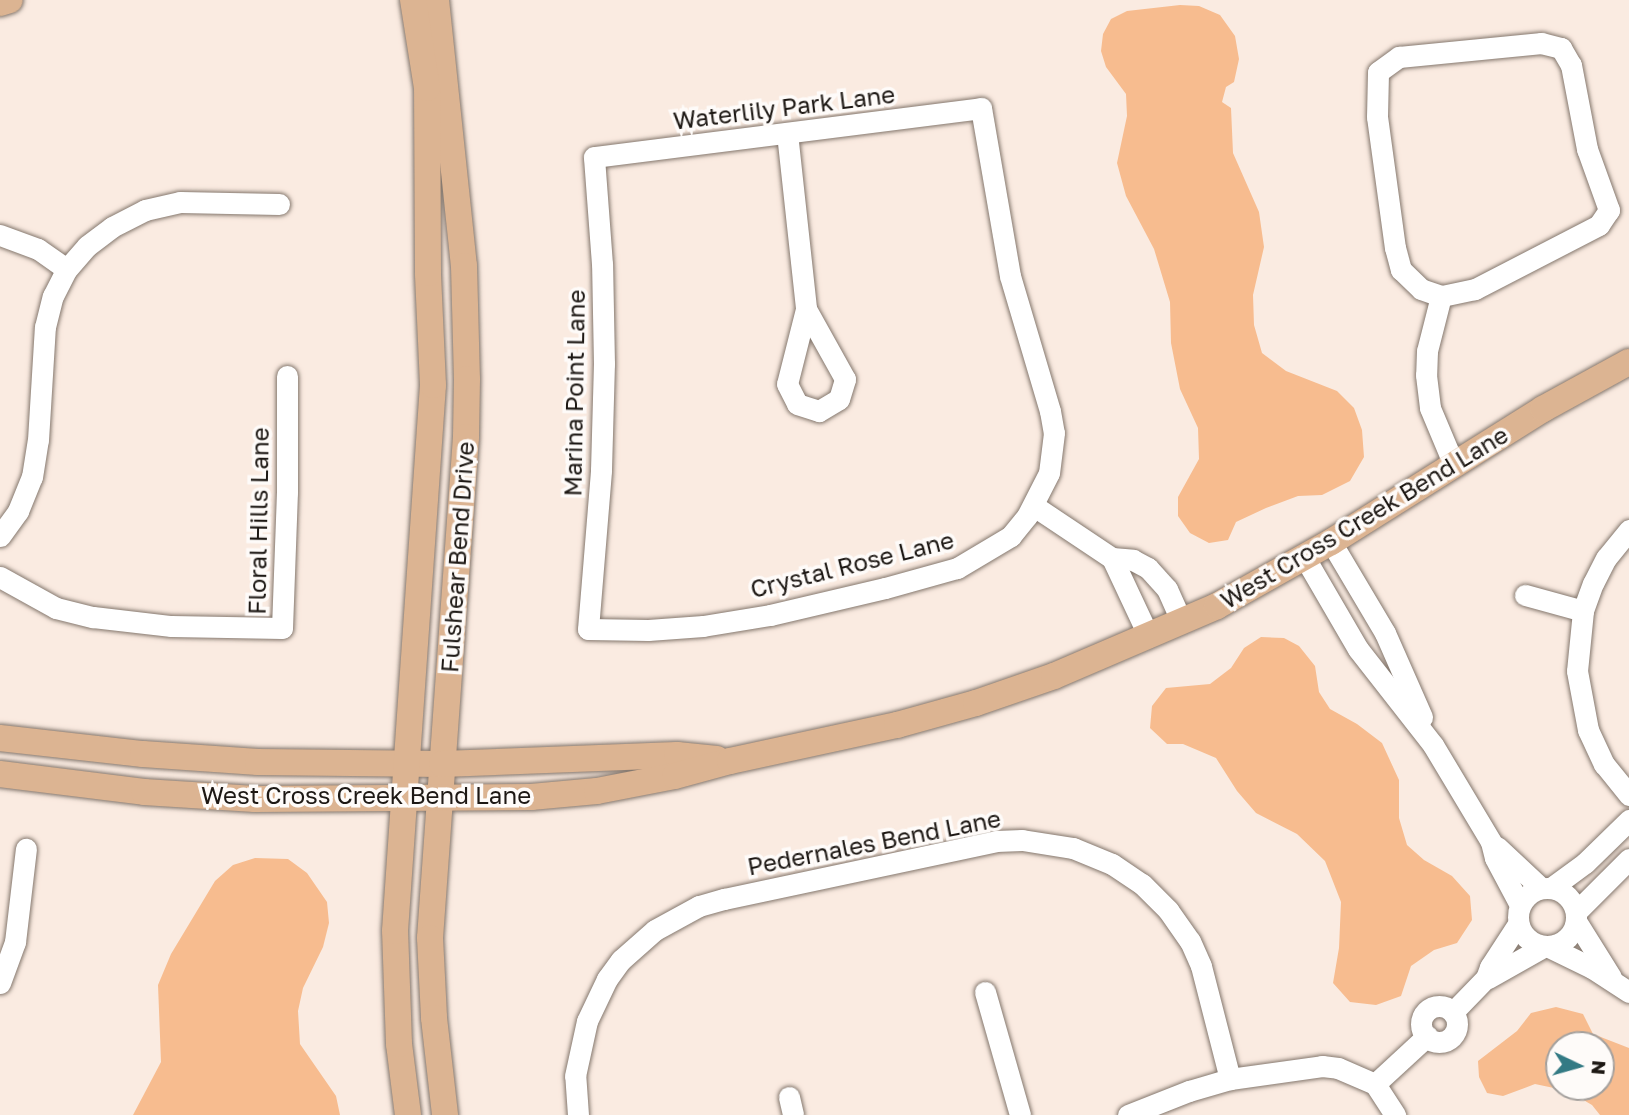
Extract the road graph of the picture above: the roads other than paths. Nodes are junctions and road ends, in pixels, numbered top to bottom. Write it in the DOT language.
graph roads {
  1 [pos="10,0"];
  2 [pos="413,0"];
  3 [pos="436,0"];
  4 [pos="0,2"];
  5 [pos="981,108"];
  6 [pos="787,133"];
  7 [pos="594,157"];
  8 [pos="279,204"];
  9 [pos="0,235"];
  10 [pos="67,269"];
  11 [pos="1441,296"];
  12 [pos="806,309"];
  13 [pos="1629,362"];
  14 [pos="287,376"];
  15 [pos="467,383"];
  16 [pos="433,385"];
  17 [pos="1454,465"];
  18 [pos="1034,506"];
  19 [pos="1629,530"];
  20 [pos="0,536"];
  21 [pos="1331,542"];
  22 [pos="1112,558"];
  23 [pos="1305,558"];
  24 [pos="0,577"];
  25 [pos="1525,594"];
  26 [pos="1583,611"];
  27 [pos="1182,622"];
  28 [pos="588,629"];
  29 [pos="1149,637"];
  30 [pos="0,738"];
  31 [pos="1433,745"];
  32 [pos="730,761"];
  33 [pos="407,764"];
  34 [pos="442,764"];
  35 [pos="0,774"];
  36 [pos="1629,795"];
  37 [pos="404,800"];
  38 [pos="439,800"];
  39 [pos="1629,820"];
  40 [pos="1491,842"];
  41 [pos="26,849"];
  42 [pos="1629,859"];
  43 [pos="1546,888"];
  44 [pos="1519,915"];
  45 [pos="1576,917"];
  46 [pos="1547,946"];
  47 [pos="1486,978"];
  48 [pos="0,983"];
  49 [pos="1622,987"];
  50 [pos="985,992"];
  51 [pos="1230,1079"];
  52 [pos="1375,1084"];
  53 [pos="408,1115"];
  54 [pos="446,1115"];
  55 [pos="578,1115"];
  56 [pos="1020,1115"];
  57 [pos="1128,1115"];
  58 [pos="1395,1115"];
  1 -- 4 [label="main road"];
  2 -- 16 [label="main road, Fulshear Bend Drive"];
  3 -- 15 [label="main road, Fulshear Bend Drive"];
  5 -- 6 [label="street, Waterlily Park Lane"];
  5 -- 18 [label="street, Crystal Rose Lane"];
  6 -- 7 [label="street, Waterlily Park Lane"];
  6 -- 12 [label="street"];
  7 -- 28 [label="street, Marina Point Lane"];
  8 -- 10 [label="street"];
  9 -- 10 [label="street"];
  10 -- 20 [label="street"];
  11 -- 11 [label="street"];
  11 -- 17 [label="street"];
  13 -- 17 [label="main road, West Cross Creek Bend Lane"];
  14 -- 24 [label="street, Floral Hills Lane"];
  15 -- 16 [label="main road"];
  15 -- 34 [label="main road, Fulshear Bend Drive"];
  16 -- 33 [label="main road, Fulshear Bend Drive"];
  17 -- 21 [label="main road, West Cross Creek Bend Lane"];
  18 -- 22 [label="street"];
  18 -- 28 [label="street, Crystal Rose Lane"];
  19 -- 26 [label="street"];
  21 -- 23 [label="main road, West Cross Creek Bend Lane"];
  21 -- 31 [label="street"];
  22 -- 27 [label="street"];
  22 -- 29 [label="street"];
  23 -- 27 [label="main road, West Cross Creek Bend Lane"];
  23 -- 31 [label="street"];
  25 -- 26 [label="street"];
  26 -- 36 [label="street"];
  27 -- 29 [label="main road, West Cross Creek Bend Lane"];
  29 -- 32 [label="main road, West Cross Creek Bend Lane"];
  30 -- 33 [label="main road, West Cross Creek Bend Lane"];
  31 -- 40 [label="street"];
  32 -- 34 [label="main road, West Cross Creek Bend Lane"];
  32 -- 38 [label="main road, West Cross Creek Bend Lane"];
  33 -- 34 [label="main road, West Cross Creek Bend Lane"];
  33 -- 37 [label="main road, Fulshear Bend Drive"];
  34 -- 38 [label="main road, Fulshear Bend Drive"];
  35 -- 37 [label="main road, West Cross Creek Bend Lane"];
  37 -- 38 [label="main road, West Cross Creek Bend Lane"];
  37 -- 53 [label="main road, Fulshear Bend Drive"];
  38 -- 54 [label="main road, Fulshear Bend Drive"];
  39 -- 43 [label="street"];
  40 -- 43 [label="street"];
  40 -- 44 [label="street"];
  41 -- 48 [label="street"];
  42 -- 45 [label="street"];
  43 -- 44 [label="street"];
  43 -- 45 [label="street"];
  44 -- 46 [label="street"];
  44 -- 47 [label="street"];
  45 -- 46 [label="street"];
  45 -- 49 [label="street"];
  46 -- 47 [label="street"];
  46 -- 49 [label="street"];
  47 -- 52 [label="street"];
  50 -- 56 [label="street"];
  51 -- 52 [label="street"];
  51 -- 55 [label="street, Pedernales Bend Lane"];
  51 -- 57 [label="street"];
  52 -- 58 [label="street"];
}
